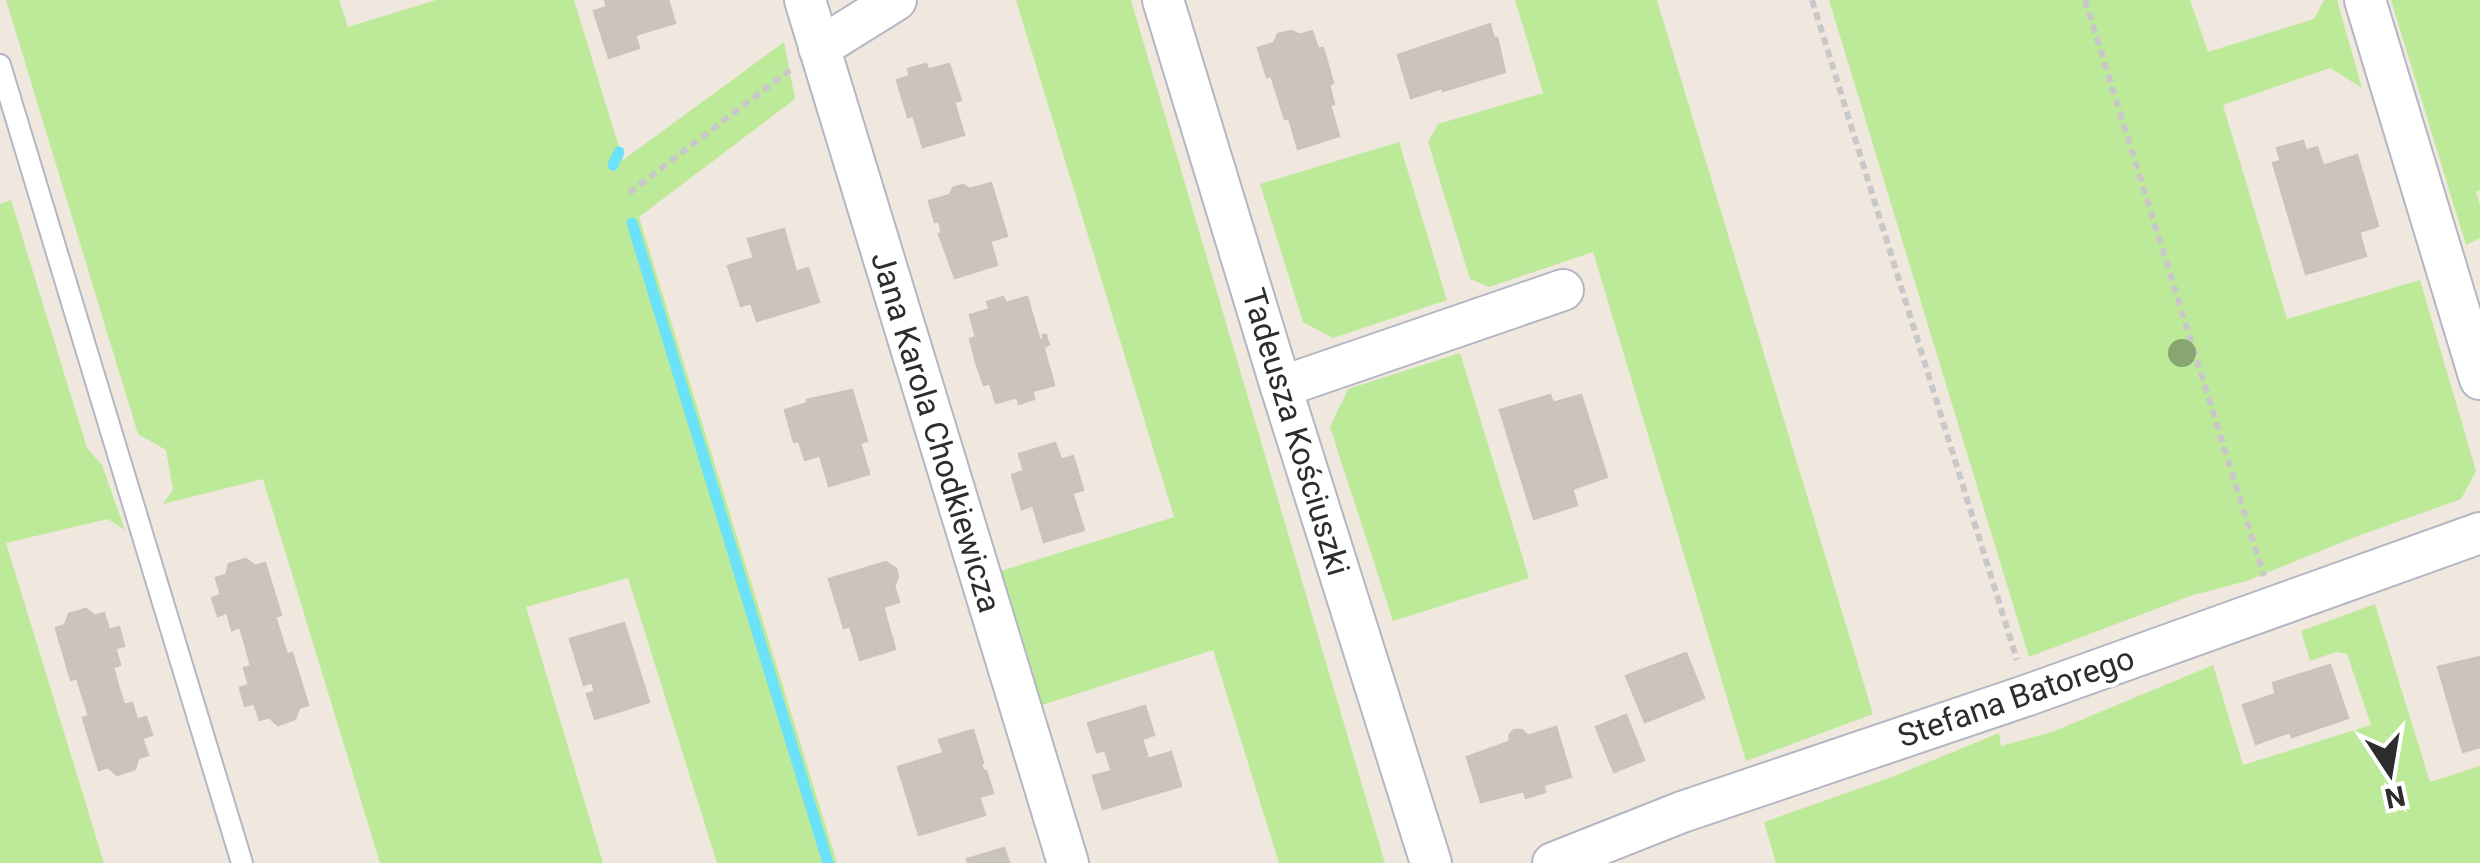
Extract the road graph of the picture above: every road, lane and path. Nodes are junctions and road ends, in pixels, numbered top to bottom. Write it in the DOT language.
graph roads {
  1 [pos="805,0"];
  2 [pos="896,0"];
  3 [pos="1164,0"];
  4 [pos="1812,0"];
  5 [pos="2085,0"];
  6 [pos="2365,0"];
  7 [pos="818,48"];
  8 [pos="0,65"];
  9 [pos="629,193"];
  10 [pos="1564,290"];
  11 [pos="2480,378"];
  12 [pos="1281,387"];
  13 [pos="2480,532"];
  14 [pos="2273,605"];
  15 [pos="2028,694"];
  16 [pos="242,863"];
  17 [pos="1068,863"];
  18 [pos="1431,863"];
  19 [pos="1553,863"];
  1 -- 7 [label="street, Jana Karola Chodkiewicza"];
  2 -- 7 [label="street"];
  3 -- 12 [label="street, Tadeusza Kościuszki"];
  4 -- 15 [label="path"];
  5 -- 14 [label="path"];
  6 -- 11 [label="street"];
  7 -- 9 [label="path"];
  7 -- 17 [label="street, Jana Karola Chodkiewicza"];
  8 -- 16 [label="lane"];
  10 -- 12 [label="street"];
  12 -- 18 [label="street, Tadeusza Kościuszki"];
  13 -- 14 [label="street, Stefana Batorego"];
  14 -- 15 [label="street, Stefana Batorego"];
  15 -- 19 [label="street, Stefana Batorego"];
}
